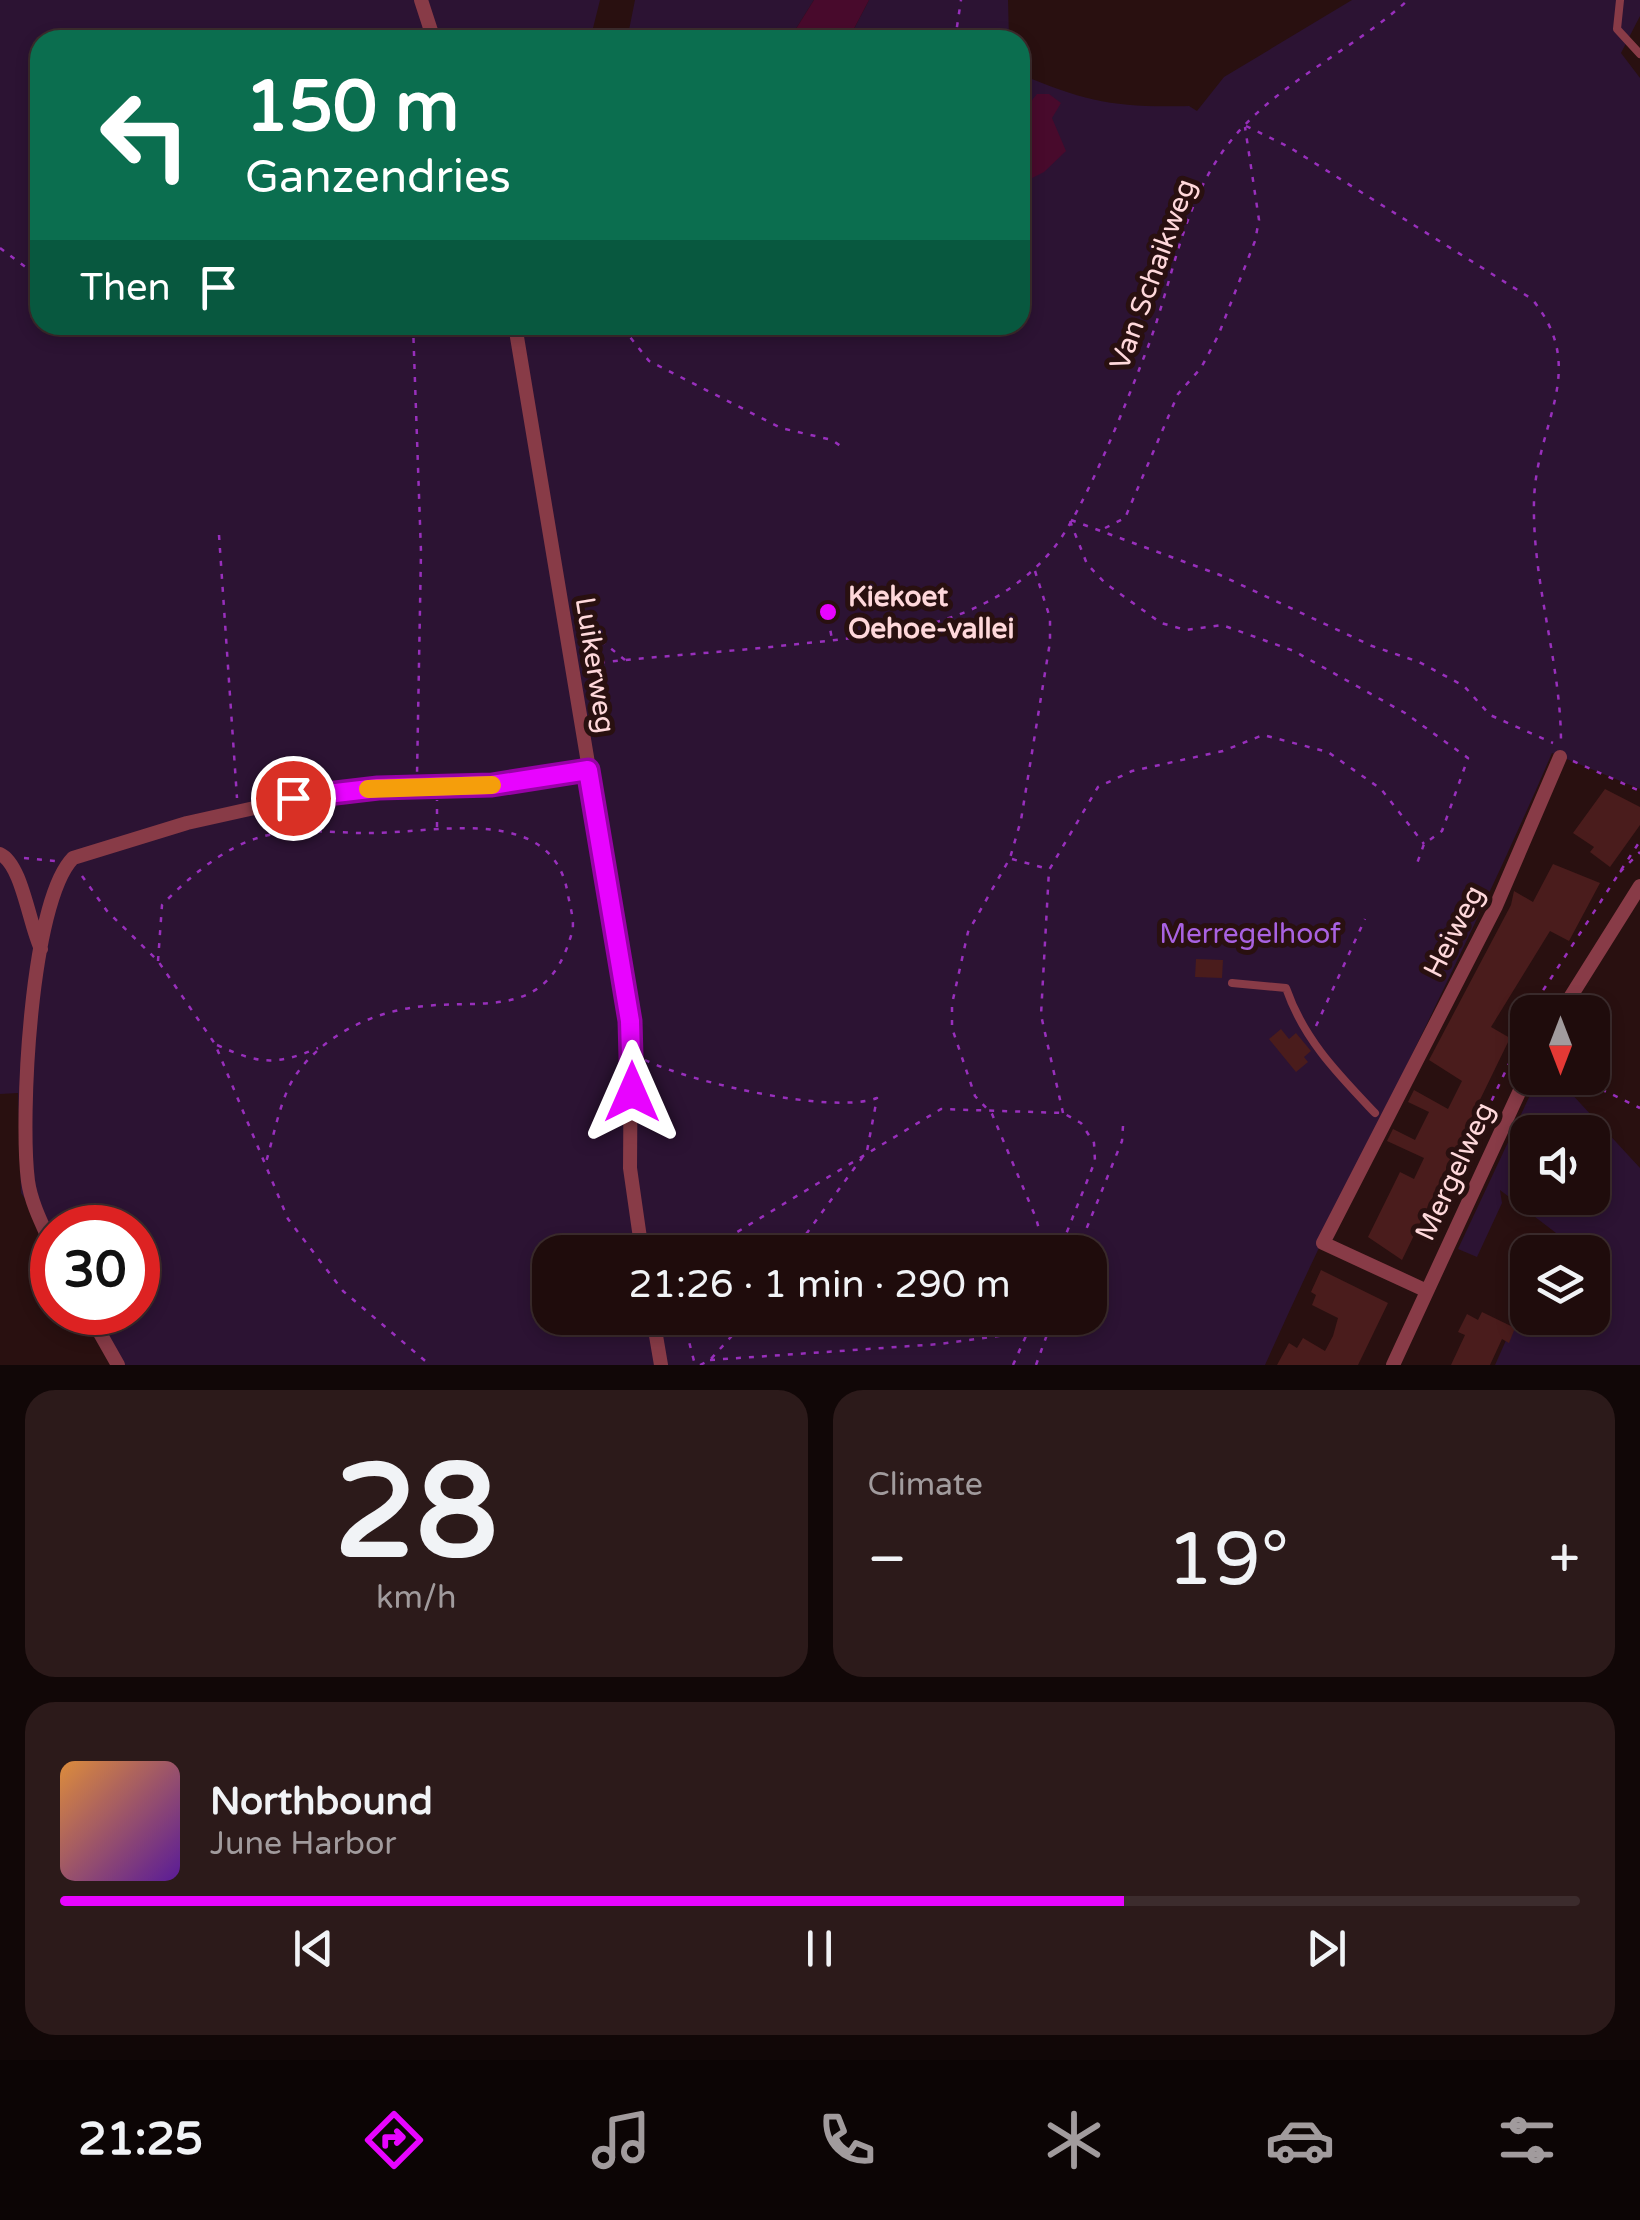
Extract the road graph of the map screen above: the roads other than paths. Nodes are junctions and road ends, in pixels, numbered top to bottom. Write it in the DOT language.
graph roads {
  1 [pos="421,0"];
  2 [pos="1620,0"];
  3 [pos="431,30"];
  4 [pos="1640,54"];
  5 [pos="517,335"];
  6 [pos="1561,753"];
  7 [pos="588,770"];
  8 [pos="4,855"];
  9 [pos="1640,886"];
  10 [pos="41,949"];
  11 [pos="1232,983"];
  12 [pos="1571,995"];
  13 [pos="1518,1095"];
  14 [pos="1378,1118"];
  15 [pos="38,1205"];
  16 [pos="640,1235"];
  17 [pos="1427,1292"];
  18 [pos="101,1335"];
  19 [pos="656,1335"];
  20 [pos="118,1365"];
  21 [pos="661,1365"];
  22 [pos="1393,1365"];
  1 -- 3 [label="street"];
  2 -- 4 [label="lane"];
  5 -- 7 [label="street, Luikerweg"];
  6 -- 14 [label="street, Heiweg"];
  7 -- 10 [label="street"];
  7 -- 16 [label="street, Luikerweg"];
  8 -- 10 [label="street"];
  9 -- 12 [label="street"];
  10 -- 15 [label="street"];
  11 -- 14 [label="lane"];
  13 -- 17 [label="street, Mergelweg"];
  14 -- 17 [label="street, Heiweg"];
  17 -- 22 [label="street, Mergelweg"];
  18 -- 20 [label="street"];
  19 -- 21 [label="street"];
}
